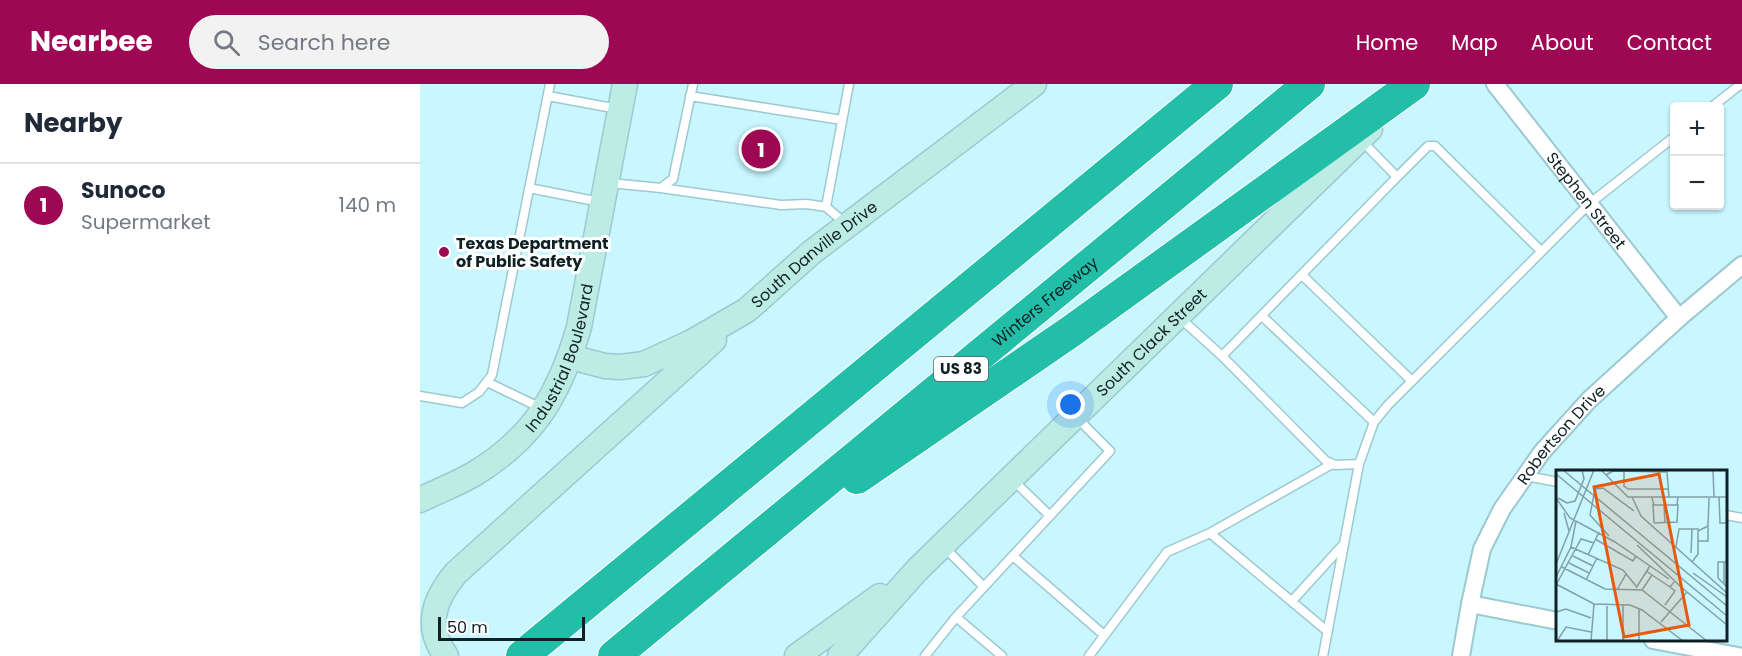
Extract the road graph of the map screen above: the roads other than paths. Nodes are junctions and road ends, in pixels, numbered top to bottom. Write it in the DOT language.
graph roads {
  1 [pos="550,84"];
  2 [pos="625,84"];
  3 [pos="693,84"];
  4 [pos="849,84"];
  5 [pos="1034,84"];
  6 [pos="1198,84"];
  7 [pos="1217,84"];
  8 [pos="1309,84"];
  9 [pos="1415,84"];
  10 [pos="1495,84"];
  11 [pos="1741,84"];
  12 [pos="548,96"];
  13 [pos="690,96"];
  14 [pos="1718,102"];
  15 [pos="620,109"];
  16 [pos="842,120"];
  17 [pos="1360,139"];
  18 [pos="1670,139"];
  19 [pos="1122,162"];
  20 [pos="1397,177"];
  21 [pos="530,188"];
  22 [pos="661,188"];
  23 [pos="604,192"];
  24 [pos="1589,204"];
  25 [pos="826,207"];
  26 [pos="848,226"];
  27 [pos="1542,252"];
  28 [pos="1742,265"];
  29 [pos="1302,275"];
  30 [pos="747,310"];
  31 [pos="1178,316"];
  32 [pos="1262,316"];
  33 [pos="1679,318"];
  34 [pos="1222,356"];
  35 [pos="570,357"];
  36 [pos="1412,381"];
  37 [pos="487,382"];
  38 [pos="420,396"];
  39 [pos="545,410"];
  40 [pos="1075,417"];
  41 [pos="1374,422"];
  42 [pos="1332,464"];
  43 [pos="1359,464"];
  44 [pos="1526,476"];
  45 [pos="1011,478"];
  46 [pos="1556,482"];
  47 [pos="420,500"];
  48 [pos="1727,515"];
  49 [pos="1050,516"];
  50 [pos="1742,518"];
  51 [pos="1210,533"];
  52 [pos="1344,544"];
  53 [pos="942,545"];
  54 [pos="1013,556"];
  55 [pos="918,569"];
  56 [pos="984,587"];
  57 [pos="681,599"];
  58 [pos="1292,601"];
  59 [pos="1470,604"];
  60 [pos="956,617"];
  61 [pos="1556,621"];
  62 [pos="1328,631"];
  63 [pos="1104,635"];
  64 [pos="1663,641"];
  65 [pos="446,656"];
  66 [pos="522,656"];
  67 [pos="614,656"];
  68 [pos="797,656"];
  69 [pos="840,656"];
  70 [pos="925,656"];
  71 [pos="1002,656"];
  72 [pos="1089,656"];
  73 [pos="1323,656"];
  74 [pos="1461,656"];
  75 [pos="1738,656"];
  1 -- 12 [label="lane"];
  2 -- 15 [label="main road, Industrial Boulevard"];
  3 -- 13 [label="lane"];
  4 -- 16 [label="lane"];
  5 -- 26 [label="main road, South Danville Drive"];
  6 -- 19 [label="highway"];
  7 -- 19 [label="highway"];
  8 -- 57 [label="highway, Winters Freeway / US 83"];
  9 -- 17 [label="main road, South Clack Street"];
  9 -- 57 [label="highway"];
  10 -- 24 [label="street, Stephen Street"];
  11 -- 14 [label="lane"];
  12 -- 15 [label="lane"];
  12 -- 21 [label="lane"];
  13 -- 16 [label="lane"];
  13 -- 22 [label="lane"];
  15 -- 23 [label="main road, Industrial Boulevard"];
  16 -- 25 [label="lane"];
  17 -- 20 [label="lane"];
  17 -- 31 [label="main road, South Clack Street"];
  18 -- 24 [label="lane"];
  19 -- 66 [label="highway"];
  20 -- 27 [label="lane"];
  20 -- 29 [label="lane"];
  21 -- 23 [label="lane"];
  21 -- 37 [label="lane"];
  22 -- 23 [label="lane"];
  22 -- 25 [label="lane"];
  23 -- 35 [label="main road, Industrial Boulevard"];
  24 -- 27 [label="lane"];
  24 -- 33 [label="street, Stephen Street"];
  25 -- 26 [label="lane"];
  26 -- 30 [label="main road, South Danville Drive"];
  27 -- 36 [label="lane"];
  28 -- 33 [label="street, Robertson Drive"];
  29 -- 32 [label="lane"];
  29 -- 36 [label="lane"];
  30 -- 35 [label="main road, South Danville Drive"];
  30 -- 65 [label="main road"];
  31 -- 34 [label="lane"];
  31 -- 40 [label="main road, South Clack Street"];
  32 -- 34 [label="lane"];
  32 -- 41 [label="lane"];
  33 -- 44 [label="street, Robertson Drive"];
  34 -- 42 [label="lane"];
  35 -- 39 [label="main road, Industrial Boulevard"];
  36 -- 41 [label="lane"];
  37 -- 38 [label="lane"];
  37 -- 39 [label="lane"];
  39 -- 47 [label="main road, Industrial Boulevard"];
  40 -- 45 [label="main road, South Clack Street"];
  40 -- 49 [label="lane"];
  41 -- 43 [label="lane"];
  42 -- 43 [label="lane"];
  42 -- 51 [label="lane"];
  43 -- 52 [label="lane"];
  44 -- 46 [label="lane"];
  44 -- 59 [label="street, Robertson Drive"];
  45 -- 49 [label="lane"];
  45 -- 53 [label="main road, South Clack Street"];
  48 -- 50 [label="lane"];
  49 -- 54 [label="lane"];
  51 -- 58 [label="lane"];
  51 -- 63 [label="lane"];
  52 -- 58 [label="lane"];
  52 -- 62 [label="lane"];
  53 -- 55 [label="main road, South Clack Street"];
  53 -- 56 [label="lane"];
  54 -- 56 [label="lane"];
  54 -- 63 [label="lane"];
  55 -- 68 [label="main road"];
  55 -- 69 [label="main road, South Clack Street"];
  56 -- 60 [label="lane"];
  57 -- 67 [label="highway, Winters Freeway / US 83"];
  58 -- 62 [label="lane"];
  59 -- 61 [label="street"];
  59 -- 74 [label="street, Robertson Drive"];
  60 -- 70 [label="lane"];
  60 -- 71 [label="lane"];
  62 -- 73 [label="lane"];
  63 -- 72 [label="lane"];
  64 -- 75 [label="street"];
}
